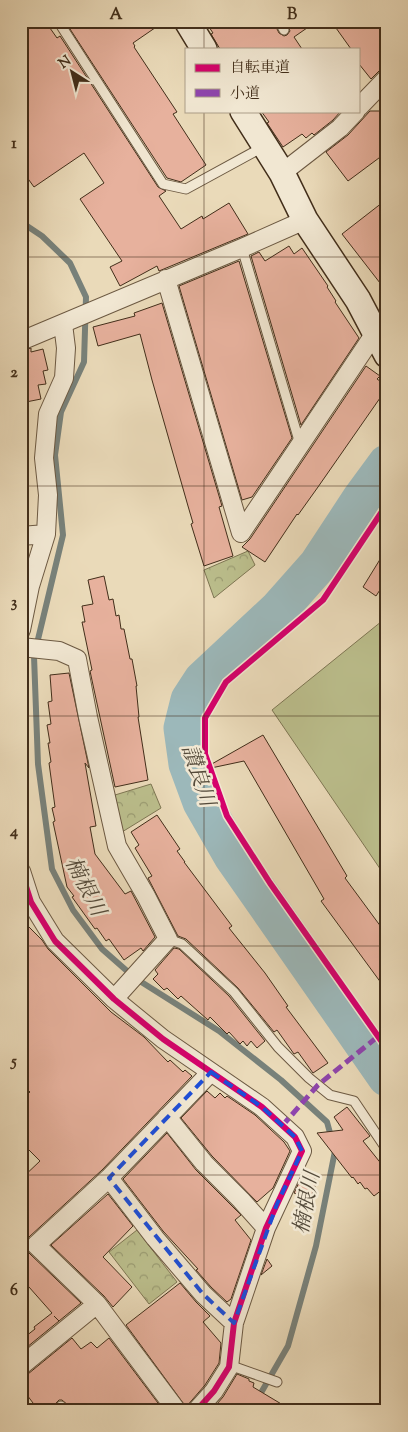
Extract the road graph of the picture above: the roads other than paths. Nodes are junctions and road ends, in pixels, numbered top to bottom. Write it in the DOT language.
graph roads {
  1 [pos="58,21"];
  2 [pos="187,21"];
  3 [pos="279,21"];
  4 [pos="284,30"];
  5 [pos="203,48"];
  6 [pos="387,78"];
  7 [pos="360,106"];
  8 [pos="244,112"];
  9 [pos="355,112"];
  10 [pos="265,146"];
  11 [pos="282,173"];
  12 [pos="305,220"];
  13 [pos="242,248"];
  14 [pos="166,279"];
  15 [pos="68,322"];
  16 [pos="21,341"];
  17 [pos="381,344"];
  18 [pos="301,445"];
  19 [pos="46,534"];
  20 [pos="21,536"];
  21 [pos="21,630"];
  22 [pos="24,648"];
  23 [pos="21,871"];
  24 [pos="168,939"];
  25 [pos="119,993"];
  26 [pos="211,1072"];
  27 [pos="167,1117"];
  28 [pos="387,1150"];
  29 [pos="109,1178"];
  30 [pos="266,1228"];
  31 [pos="97,1304"];
  32 [pos="234,1323"];
  33 [pos="21,1366"];
  34 [pos="237,1367"];
  35 [pos="277,1382"];
  36 [pos="177,1411"];
  37 [pos="196,1411"];
  1 -- 10 [label="lane"];
  2 -- 5 [label="street"];
  3 -- 4 [label="lane"];
  6 -- 7 [label="street"];
  8 -- 10 [label="street"];
  9 -- 11 [label="street"];
  10 -- 11 [label="street"];
  11 -- 12 [label="street"];
  12 -- 13 [label="street"];
  12 -- 17 [label="street"];
  13 -- 14 [label="street"];
  13 -- 18 [label="lane"];
  14 -- 15 [label="street"];
  14 -- 18 [label="street"];
  15 -- 16 [label="street"];
  15 -- 19 [label="street"];
  17 -- 18 [label="street"];
  19 -- 20 [label="street"];
  19 -- 21 [label="street"];
  22 -- 24 [label="street"];
  23 -- 25 [label="street"];
  24 -- 25 [label="street"];
  24 -- 28 [label="lane"];
  25 -- 26 [label="street"];
  26 -- 27 [label="street"];
  26 -- 30 [label="street"];
  27 -- 29 [label="street"];
  27 -- 30 [label="street"];
  29 -- 31 [label="street"];
  29 -- 32 [label="street"];
  30 -- 32 [label="street"];
  31 -- 33 [label="street"];
  31 -- 36 [label="street"];
  32 -- 34 [label="street"];
  34 -- 35 [label="lane"];
  34 -- 37 [label="street"];
}
